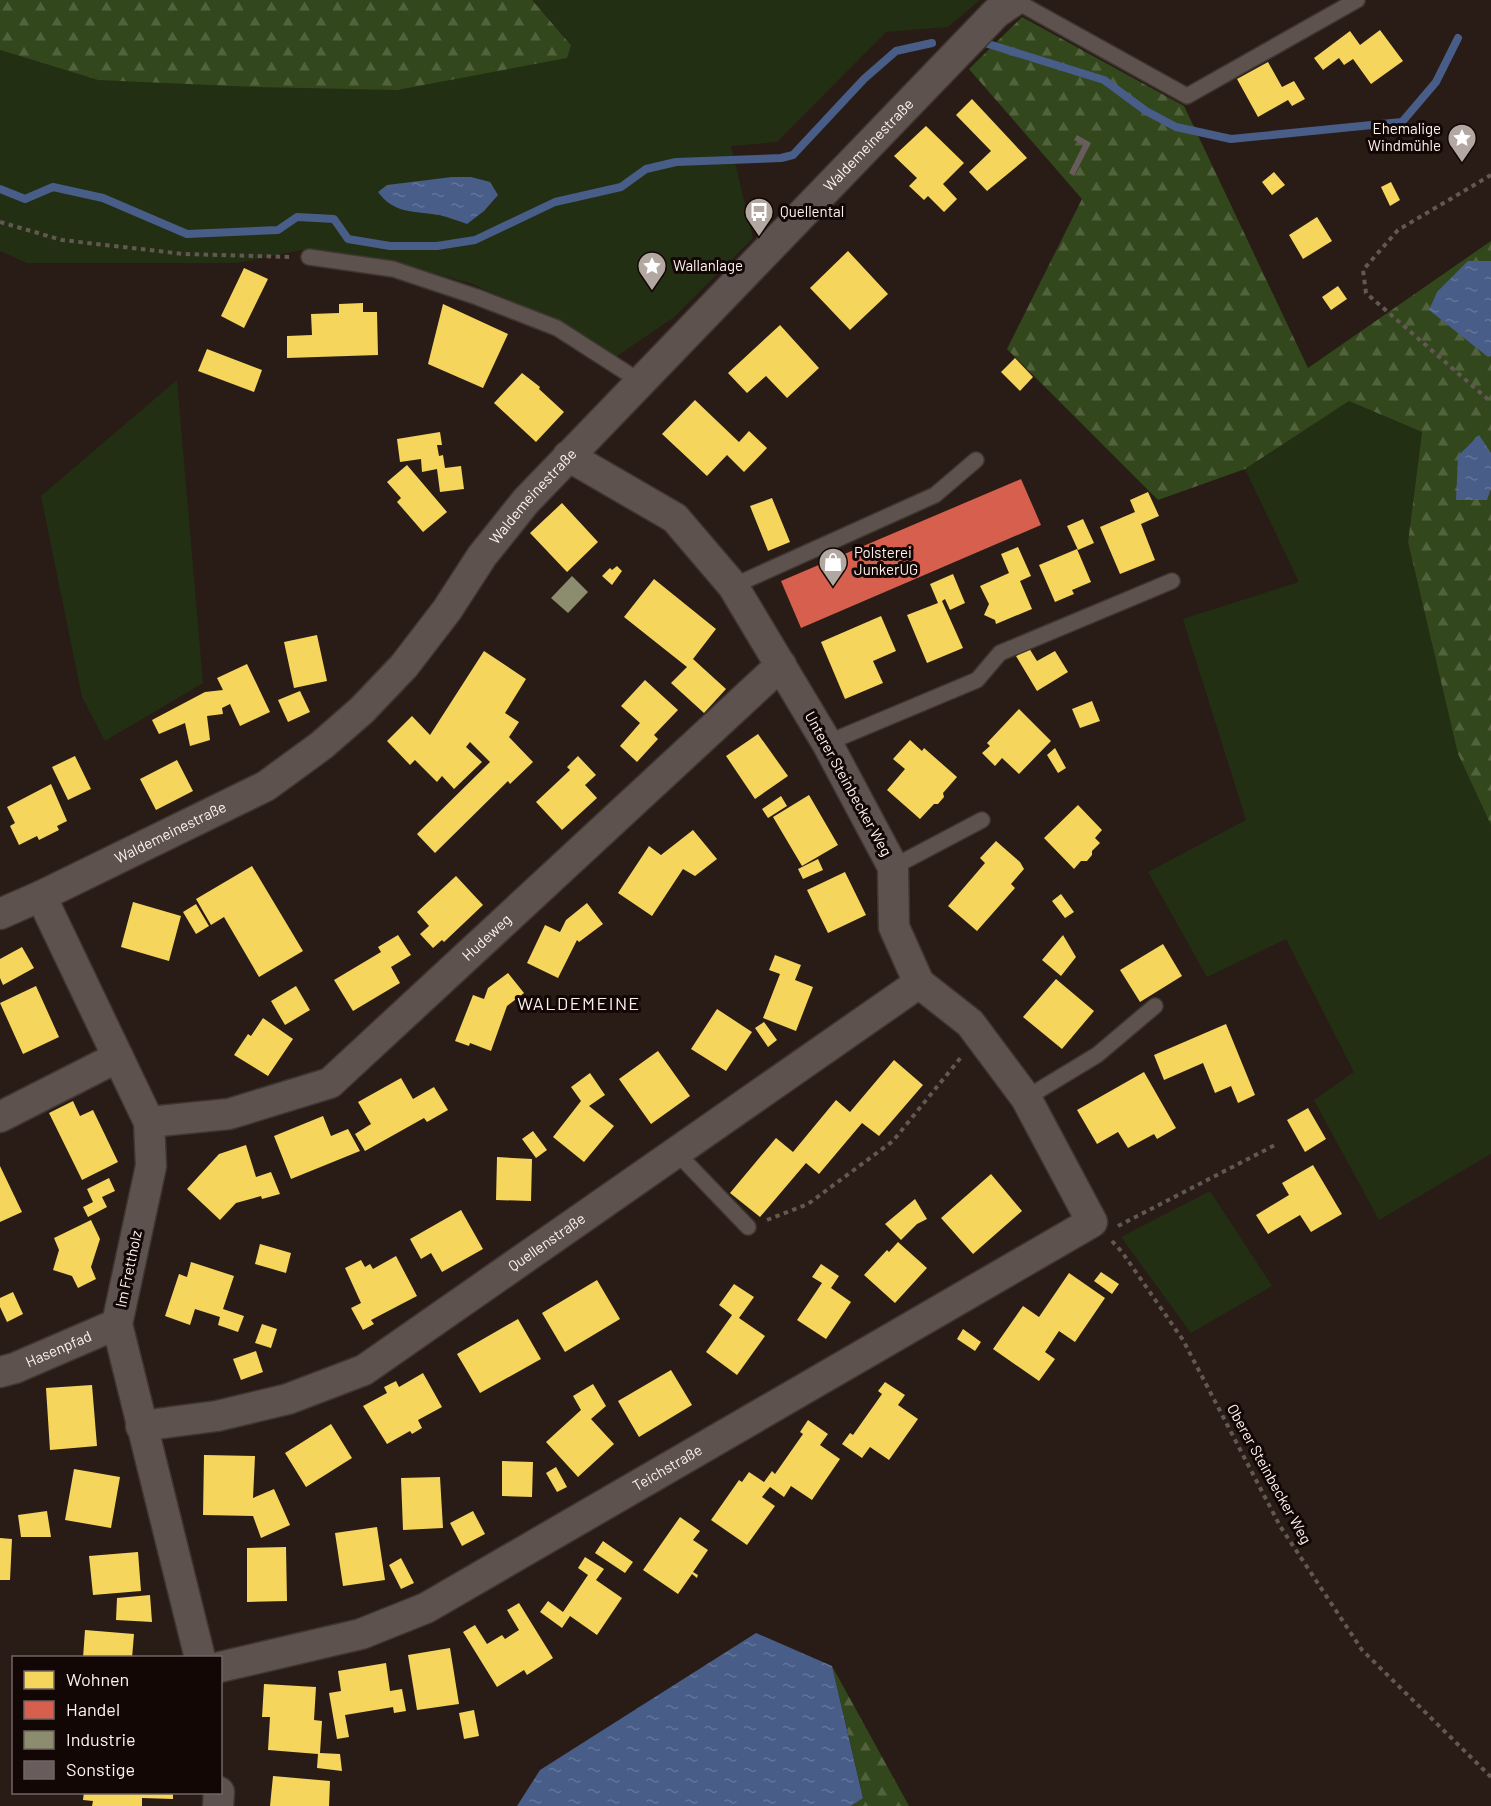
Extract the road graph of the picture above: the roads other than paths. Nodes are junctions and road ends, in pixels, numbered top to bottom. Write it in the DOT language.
graph roads {
  1 [pos="1357,0"];
  2 [pos="1003,3"];
  3 [pos="1334,5"];
  4 [pos="309,257"];
  5 [pos="641,382"];
  6 [pos="568,456"];
  7 [pos="976,460"];
  8 [pos="1172,581"];
  9 [pos="733,586"];
  10 [pos="781,665"];
  11 [pos="827,743"];
  12 [pos="982,820"];
  13 [pos="893,867"];
  14 [pos="41,896"];
  15 [pos="2,908"];
  16 [pos="919,983"];
  17 [pos="1155,1006"];
  18 [pos="118,1058"];
  19 [pos="1026,1098"];
  20 [pos="0,1117"];
  21 [pos="149,1122"];
  22 [pos="676,1152"];
  23 [pos="748,1227"];
  24 [pos="1098,1228"];
  25 [pos="117,1324"];
  26 [pos="0,1372"];
  27 [pos="141,1426"];
  28 [pos="199,1656"];
  29 [pos="222,1667"];
  1 -- 3 [label="lane"];
  2 -- 3 [label="lane"];
  2 -- 5 [label="street, Waldemeinestraße"];
  4 -- 5 [label="lane"];
  5 -- 6 [label="street, Waldemeinestraße"];
  6 -- 9 [label="street, Unterer Steinbecker Weg"];
  6 -- 14 [label="street, Waldemeinestraße"];
  7 -- 9 [label="lane"];
  8 -- 11 [label="lane"];
  9 -- 10 [label="street, Unterer Steinbecker Weg"];
  10 -- 11 [label="street, Unterer Steinbecker Weg"];
  10 -- 21 [label="street, Hudeweg"];
  11 -- 13 [label="street, Unterer Steinbecker Weg"];
  12 -- 13 [label="lane"];
  13 -- 16 [label="street, Unterer Steinbecker Weg"];
  14 -- 15 [label="street, Waldemeinestraße"];
  14 -- 18 [label="street, Im Frettholz"];
  16 -- 19 [label="street, Unterer Steinbecker Weg"];
  16 -- 22 [label="street, Quellenstraße"];
  17 -- 19 [label="lane"];
  18 -- 20 [label="street"];
  18 -- 21 [label="street, Im Frettholz"];
  19 -- 24 [label="street, Unterer Steinbecker Weg"];
  21 -- 25 [label="street, Im Frettholz"];
  22 -- 23 [label="lane"];
  22 -- 27 [label="street, Quellenstraße"];
  24 -- 29 [label="street, Teichstraße"];
  25 -- 26 [label="street, Hasenpfad"];
  25 -- 27 [label="street, Im Frettholz"];
  27 -- 28 [label="street, Im Frettholz"];
}
